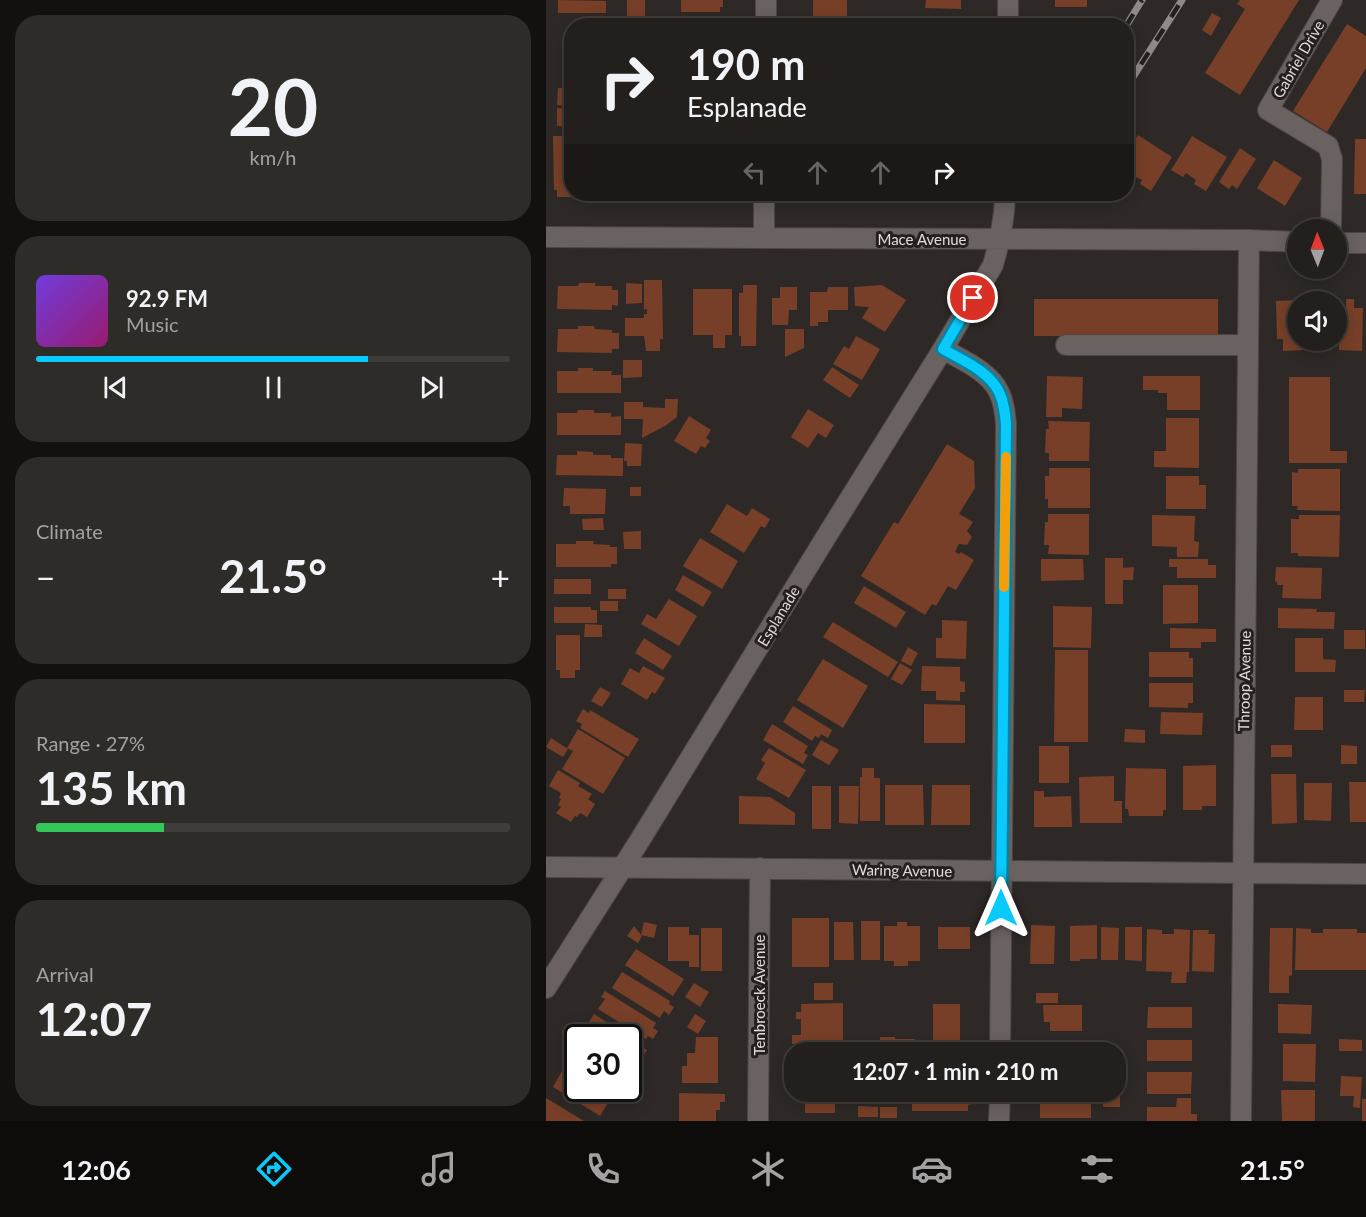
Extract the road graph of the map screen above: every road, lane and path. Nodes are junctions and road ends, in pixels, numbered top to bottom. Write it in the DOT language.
graph roads {
  1 [pos="766,0"];
  2 [pos="1008,0"];
  3 [pos="1332,0"];
  4 [pos="765,18"];
  5 [pos="1008,18"];
  6 [pos="764,201"];
  7 [pos="1005,201"];
  8 [pos="1331,219"];
  9 [pos="546,237"];
  10 [pos="764,237"];
  11 [pos="1000,239"];
  12 [pos="1249,240"];
  13 [pos="1287,242"];
  14 [pos="1347,243"];
  15 [pos="1366,243"];
  16 [pos="1066,345"];
  17 [pos="1248,345"];
  18 [pos="943,349"];
  19 [pos="546,867"];
  20 [pos="622,867"];
  21 [pos="760,868"];
  22 [pos="1001,872"];
  23 [pos="1242,873"];
  24 [pos="1366,874"];
  25 [pos="546,988"];
  26 [pos="1000,1042"];
  27 [pos="1000,1102"];
  28 [pos="758,1121"];
  29 [pos="999,1121"];
  30 [pos="1240,1121"];
  1 -- 4 [label="street"];
  2 -- 5 [label="street"];
  3 -- 8 [label="street, Gabriel Drive"];
  6 -- 10 [label="street"];
  7 -- 11 [label="street, Esplanade"];
  9 -- 10 [label="street, Mace Avenue"];
  10 -- 11 [label="street, Mace Avenue"];
  11 -- 12 [label="street, Mace Avenue"];
  11 -- 18 [label="street, Esplanade"];
  12 -- 13 [label="street, Mace Avenue"];
  12 -- 17 [label="street, Throop Avenue"];
  14 -- 15 [label="street"];
  16 -- 17 [label="street"];
  17 -- 23 [label="street, Throop Avenue"];
  18 -- 20 [label="street, Esplanade"];
  18 -- 22 [label="street"];
  19 -- 20 [label="street, Waring Avenue"];
  20 -- 21 [label="street, Waring Avenue"];
  20 -- 25 [label="street, Esplanade"];
  21 -- 22 [label="street, Waring Avenue"];
  21 -- 28 [label="street, Tenbroeck Avenue"];
  22 -- 23 [label="street, Waring Avenue"];
  22 -- 26 [label="street"];
  23 -- 24 [label="street, Waring Avenue"];
  23 -- 30 [label="street, Throop Avenue"];
  27 -- 29 [label="street"];
}
